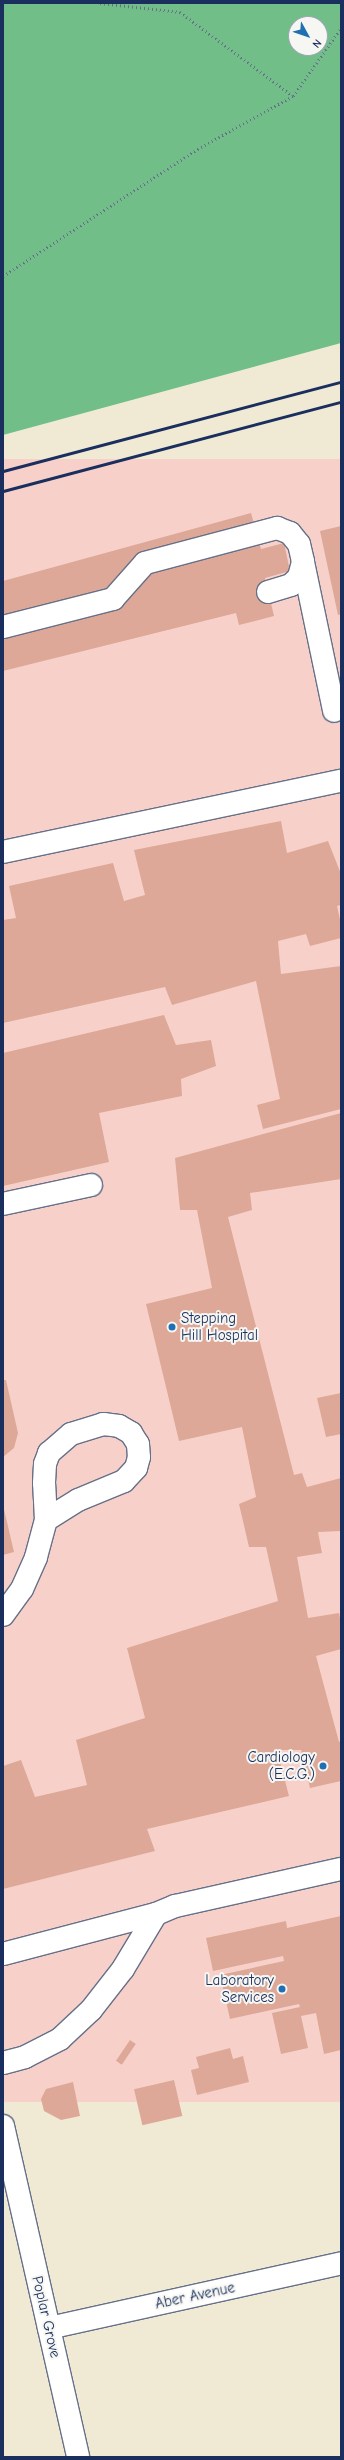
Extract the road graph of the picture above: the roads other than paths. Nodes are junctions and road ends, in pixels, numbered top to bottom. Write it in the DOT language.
graph roads {
  1 [pos="304,562"];
  2 [pos="268,592"];
  3 [pos="3,627"];
  4 [pos="334,711"];
  5 [pos="341,782"];
  6 [pos="3,852"];
  7 [pos="91,1185"];
  8 [pos="3,1204"];
  9 [pos="46,1520"];
  10 [pos="3,1615"];
  11 [pos="341,1869"];
  12 [pos="156,1914"];
  13 [pos="3,1954"];
  14 [pos="3,2063"];
  15 [pos="3,2126"];
  16 [pos="341,2263"];
  17 [pos="49,2328"];
  18 [pos="78,2457"];
  1 -- 2 [label="street"];
  1 -- 3 [label="street"];
  1 -- 4 [label="street"];
  5 -- 6 [label="street"];
  7 -- 8 [label="street"];
  9 -- 9 [label="street"];
  9 -- 10 [label="street"];
  11 -- 12 [label="street"];
  12 -- 13 [label="street"];
  12 -- 14 [label="street"];
  15 -- 17 [label="street, Poplar Grove"];
  16 -- 17 [label="street, Aber Avenue"];
  17 -- 18 [label="street, Poplar Grove"];
}
